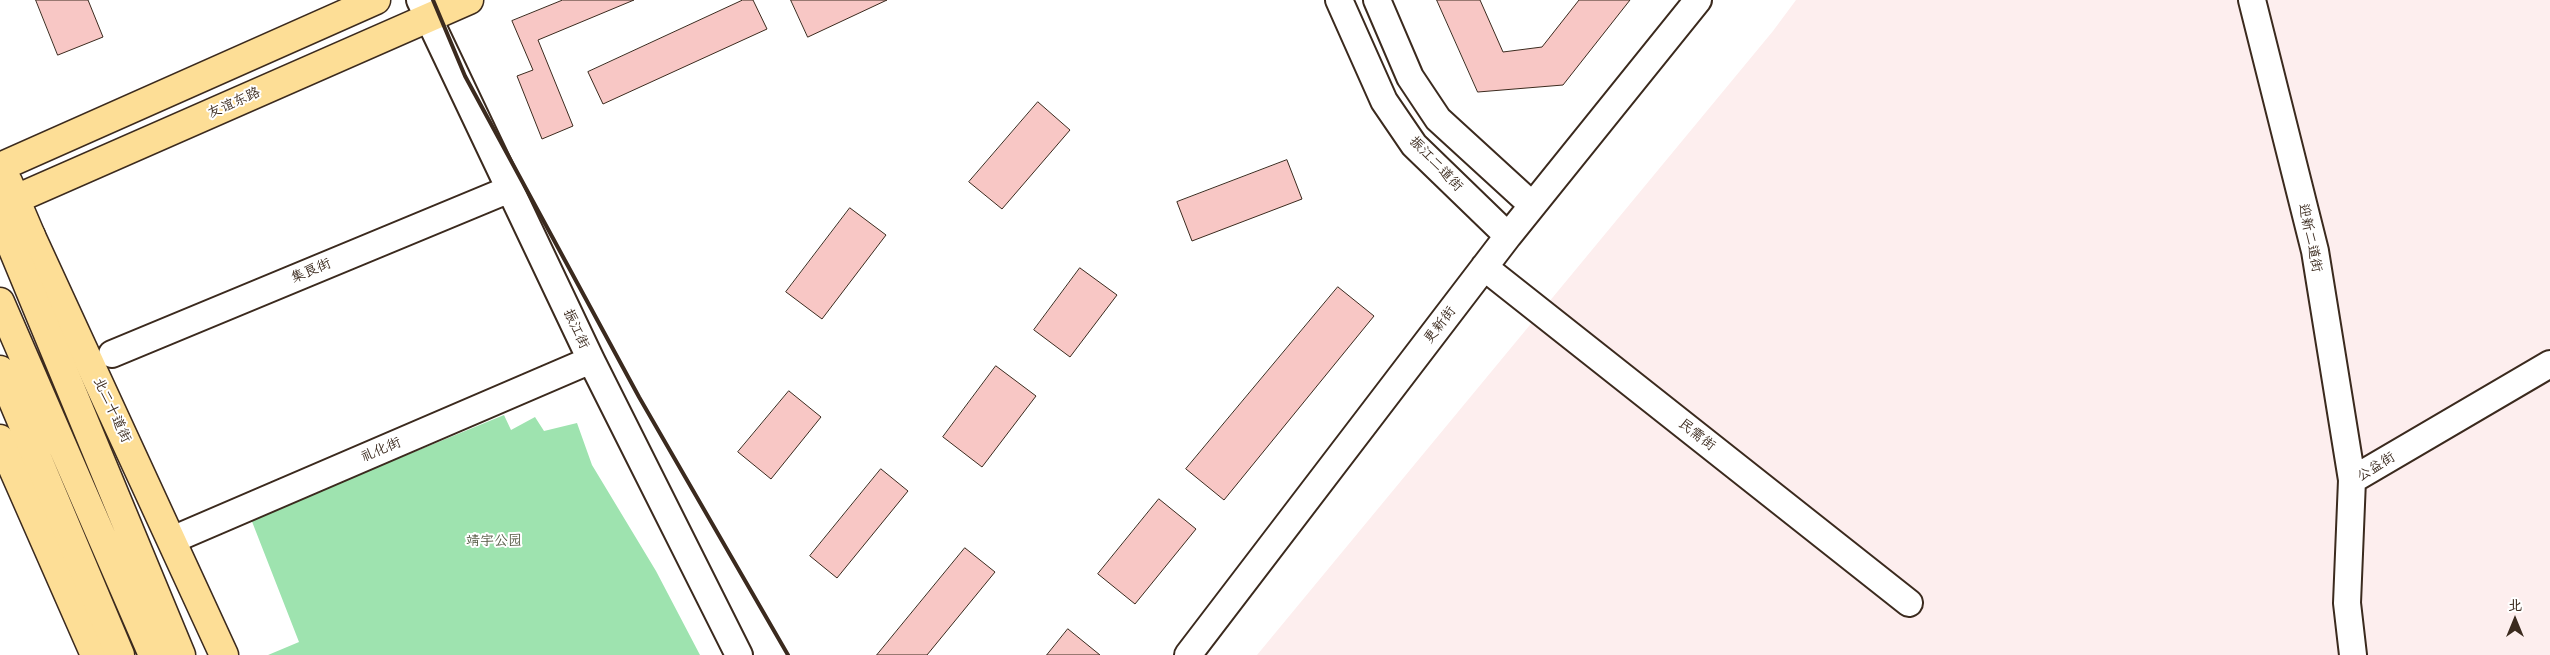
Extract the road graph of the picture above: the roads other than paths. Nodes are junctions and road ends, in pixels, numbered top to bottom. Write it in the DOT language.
graph roads {
  1 [pos="376,0"];
  2 [pos="469,0"];
  3 [pos="1340,0"];
  4 [pos="1377,0"];
  5 [pos="1698,0"];
  6 [pos="2252,0"];
  7 [pos="424,9"];
  8 [pos="0,166"];
  9 [pos="510,189"];
  10 [pos="1532,205"];
  11 [pos="5,208"];
  12 [pos="1508,236"];
  13 [pos="21,240"];
  14 [pos="1484,267"];
  15 [pos="0,302"];
  16 [pos="112,354"];
  17 [pos="591,360"];
  18 [pos="2550,364"];
  19 [pos="0,370"];
  20 [pos="0,439"];
  21 [pos="2352,480"];
  22 [pos="172,540"];
  23 [pos="1909,603"];
  24 [pos="95,655"];
  25 [pos="120,655"];
  26 [pos="153,655"];
  27 [pos="180,655"];
  28 [pos="224,655"];
  29 [pos="738,655"];
  30 [pos="1188,655"];
  31 [pos="2353,655"];
  1 -- 8 [label="main road"];
  2 -- 7 [label="main road, 友谊东路"];
  3 -- 12 [label="street, 振江二道街"];
  4 -- 10 [label="street"];
  5 -- 10 [label="street, 更新街"];
  6 -- 21 [label="street, 迎新二道街"];
  7 -- 9 [label="street, 振江街"];
  7 -- 11 [label="main road, 友谊东路"];
  8 -- 11 [label="main road"];
  9 -- 16 [label="street, 集良街"];
  9 -- 17 [label="street, 振江街"];
  10 -- 12 [label="street, 更新街"];
  11 -- 13 [label="main road"];
  12 -- 14 [label="street, 更新街"];
  13 -- 22 [label="main road, 北二十道街"];
  13 -- 27 [label="main road"];
  14 -- 23 [label="street, 民需街"];
  14 -- 30 [label="street, 更新街"];
  15 -- 26 [label="main road"];
  17 -- 22 [label="street, 礼化街"];
  17 -- 29 [label="street, 振江街"];
  18 -- 21 [label="street, 公益街"];
  19 -- 25 [label="main road"];
  20 -- 24 [label="main road"];
  21 -- 31 [label="street, 公益街"];
  22 -- 28 [label="main road, 北二十道街"];
}
